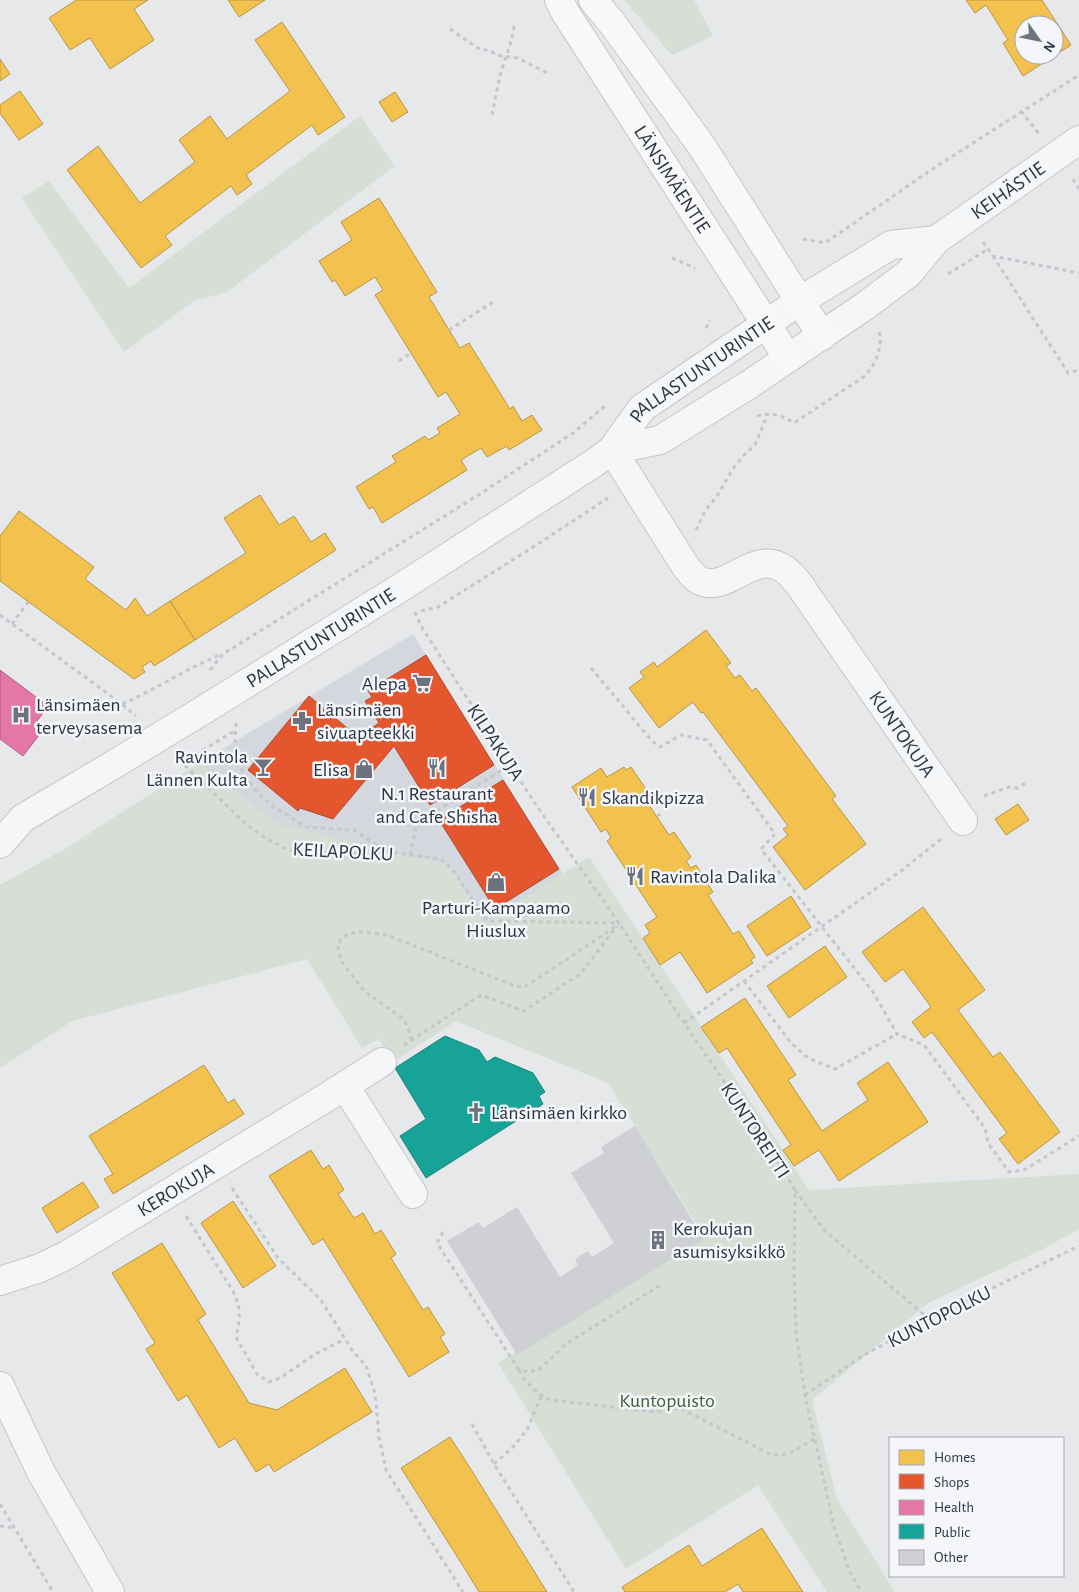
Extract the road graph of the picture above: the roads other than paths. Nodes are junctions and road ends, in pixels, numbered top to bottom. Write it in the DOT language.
graph roads {
  1 [pos="560,0"];
  2 [pos="593,0"];
  3 [pos="1079,140"];
  4 [pos="936,240"];
  5 [pos="800,301"];
  6 [pos="767,323"];
  7 [pos="822,336"];
  8 [pos="788,358"];
  9 [pos="612,450"];
  10 [pos="12,820"];
  11 [pos="963,821"];
  12 [pos="0,844"];
  13 [pos="382,1062"];
  14 [pos="345,1086"];
  15 [pos="413,1194"];
  16 [pos="0,1281"];
  17 [pos="0,1386"];
  18 [pos="110,1592"];
  1 -- 6 [label="main road, LÄNSIMÄENTIE"];
  2 -- 5 [label="main road, LÄNSIMÄENTIE"];
  3 -- 4 [label="street, KEIHÄSTIE"];
  4 -- 5 [label="street, KEIHÄSTIE"];
  4 -- 7 [label="street, KEIHÄSTIE"];
  5 -- 6 [label="street, PALLASTUNTURINTIE"];
  5 -- 7 [label="main road, LÄNSIMÄENTIE"];
  6 -- 8 [label="main road, LÄNSIMÄENTIE"];
  6 -- 9 [label="street, PALLASTUNTURINTIE"];
  7 -- 8 [label="street, PALLASTUNTURINTIE"];
  8 -- 9 [label="street, PALLASTUNTURINTIE"];
  9 -- 10 [label="street, PALLASTUNTURINTIE, bridge"];
  9 -- 11 [label="street, KUNTOKUJA"];
  10 -- 12 [label="street, PALLASTUNTURINTIE"];
  13 -- 14 [label="street, KEROKUJA"];
  14 -- 15 [label="street"];
  14 -- 16 [label="street, KEROKUJA"];
  17 -- 18 [label="street"];
}
